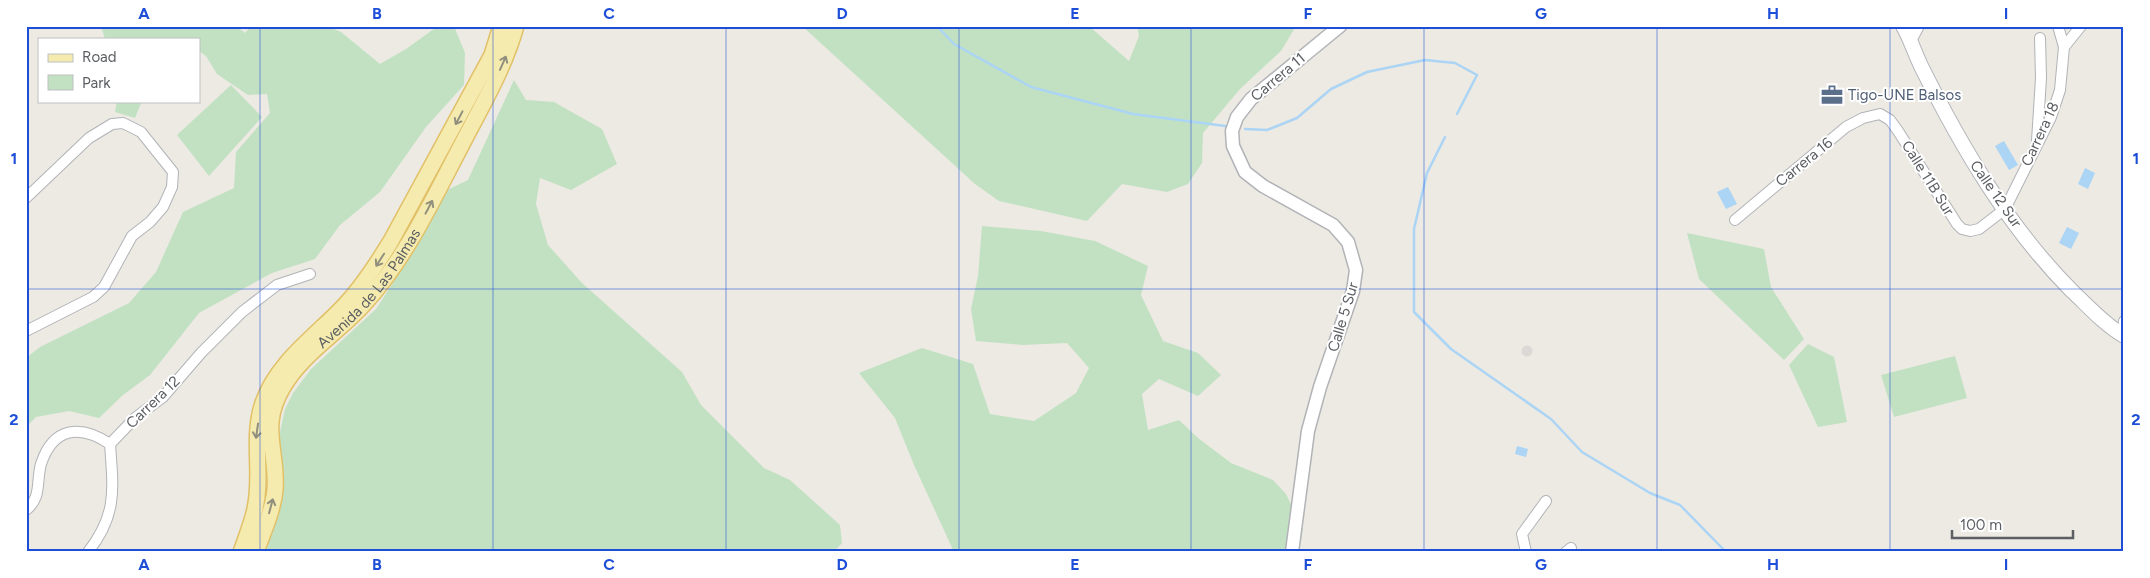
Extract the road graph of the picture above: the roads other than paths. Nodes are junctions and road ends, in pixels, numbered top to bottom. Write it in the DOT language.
graph roads {
  1 [pos="501,26"];
  2 [pos="516,26"];
  3 [pos="1340,26"];
  4 [pos="1903,26"];
  5 [pos="1919,26"];
  6 [pos="2058,26"];
  7 [pos="2081,26"];
  8 [pos="2040,38"];
  9 [pos="1911,40"];
  10 [pos="2064,47"];
  11 [pos="1880,114"];
  12 [pos="1232,138"];
  13 [pos="2037,142"];
  14 [pos="26,198"];
  15 [pos="2005,209"];
  16 [pos="1735,220"];
  17 [pos="310,274"];
  18 [pos="26,331"];
  19 [pos="2123,331"];
  20 [pos="110,444"];
  21 [pos="1546,501"];
  22 [pos="26,510"];
  23 [pos="88,552"];
  24 [pos="241,552"];
  25 [pos="256,552"];
  26 [pos="1292,552"];
  27 [pos="1526,552"];
  1 -- 24 [label="main road, Avenida de Las Palmas, one-way"];
  25 -- 2 [label="main road, Avenida de Las Palmas, one-way"];
  3 -- 12 [label="street, Carrera 11"];
  4 -- 9 [label="main road, Calle 12 Sur"];
  5 -- 9 [label="street"];
  6 -- 10 [label="street, Carrera 18"];
  7 -- 10 [label="street"];
  8 -- 13 [label="street"];
  9 -- 15 [label="main road, Calle 12 Sur"];
  10 -- 13 [label="street, Carrera 18"];
  11 -- 15 [label="street, Calle 11B Sur"];
  11 -- 16 [label="street, Carrera 16"];
  12 -- 26 [label="street, Calle 5 Sur"];
  13 -- 15 [label="street, Carrera 18"];
  14 -- 18 [label="street"];
  15 -- 19 [label="main road, Calle 12 Sur"];
  17 -- 20 [label="street, Carrera 12"];
  20 -- 22 [label="street"];
  20 -- 23 [label="street"];
  21 -- 27 [label="street"];
}
